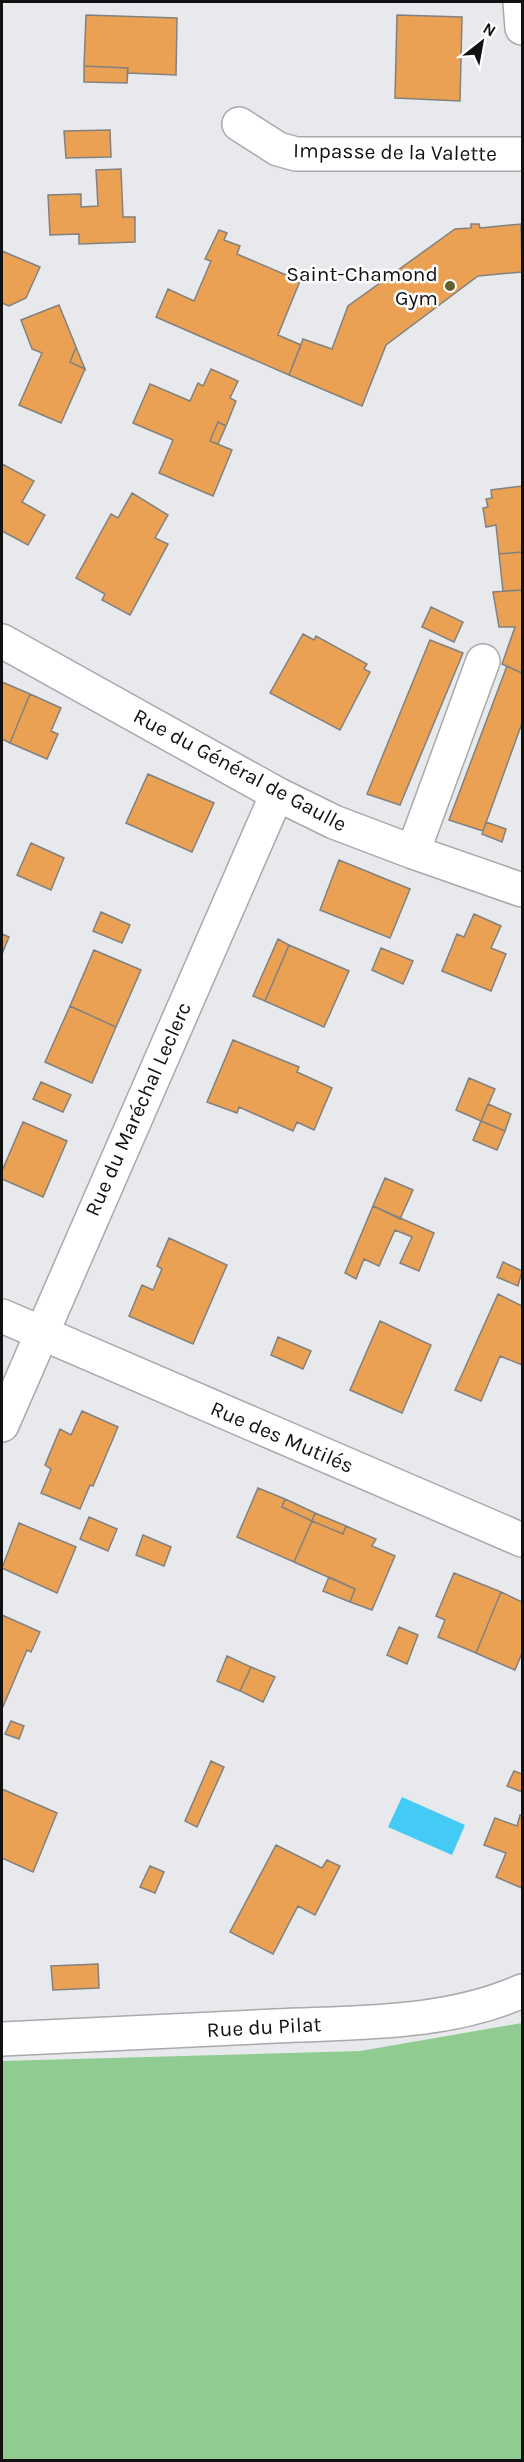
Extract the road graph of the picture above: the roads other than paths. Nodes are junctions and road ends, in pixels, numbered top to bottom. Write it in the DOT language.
graph roads {
  1 [pos="520,2"];
  2 [pos="522,28"];
  3 [pos="239,124"];
  4 [pos="522,154"];
  5 [pos="2,640"];
  6 [pos="483,661"];
  7 [pos="277,794"];
  8 [pos="413,852"];
  9 [pos="522,890"];
  10 [pos="2,1316"];
  11 [pos="41,1334"];
  12 [pos="2,1425"];
  13 [pos="522,1540"];
  14 [pos="522,1991"];
  15 [pos="2,2039"];
  1 -- 2 [label="street"];
  3 -- 4 [label="street, Impasse de la Valette"];
  5 -- 7 [label="street, Rue du Général de Gaulle"];
  6 -- 8 [label="street"];
  7 -- 8 [label="street, Rue du Général de Gaulle"];
  7 -- 11 [label="street, Rue du Maréchal Leclerc"];
  8 -- 9 [label="street, Rue du Général de Gaulle"];
  10 -- 11 [label="street, Rue des Mutilés"];
  11 -- 12 [label="street, Rue du Maréchal Leclerc"];
  11 -- 13 [label="street, Rue des Mutilés"];
  14 -- 15 [label="street, Rue du Pilat"];
}
